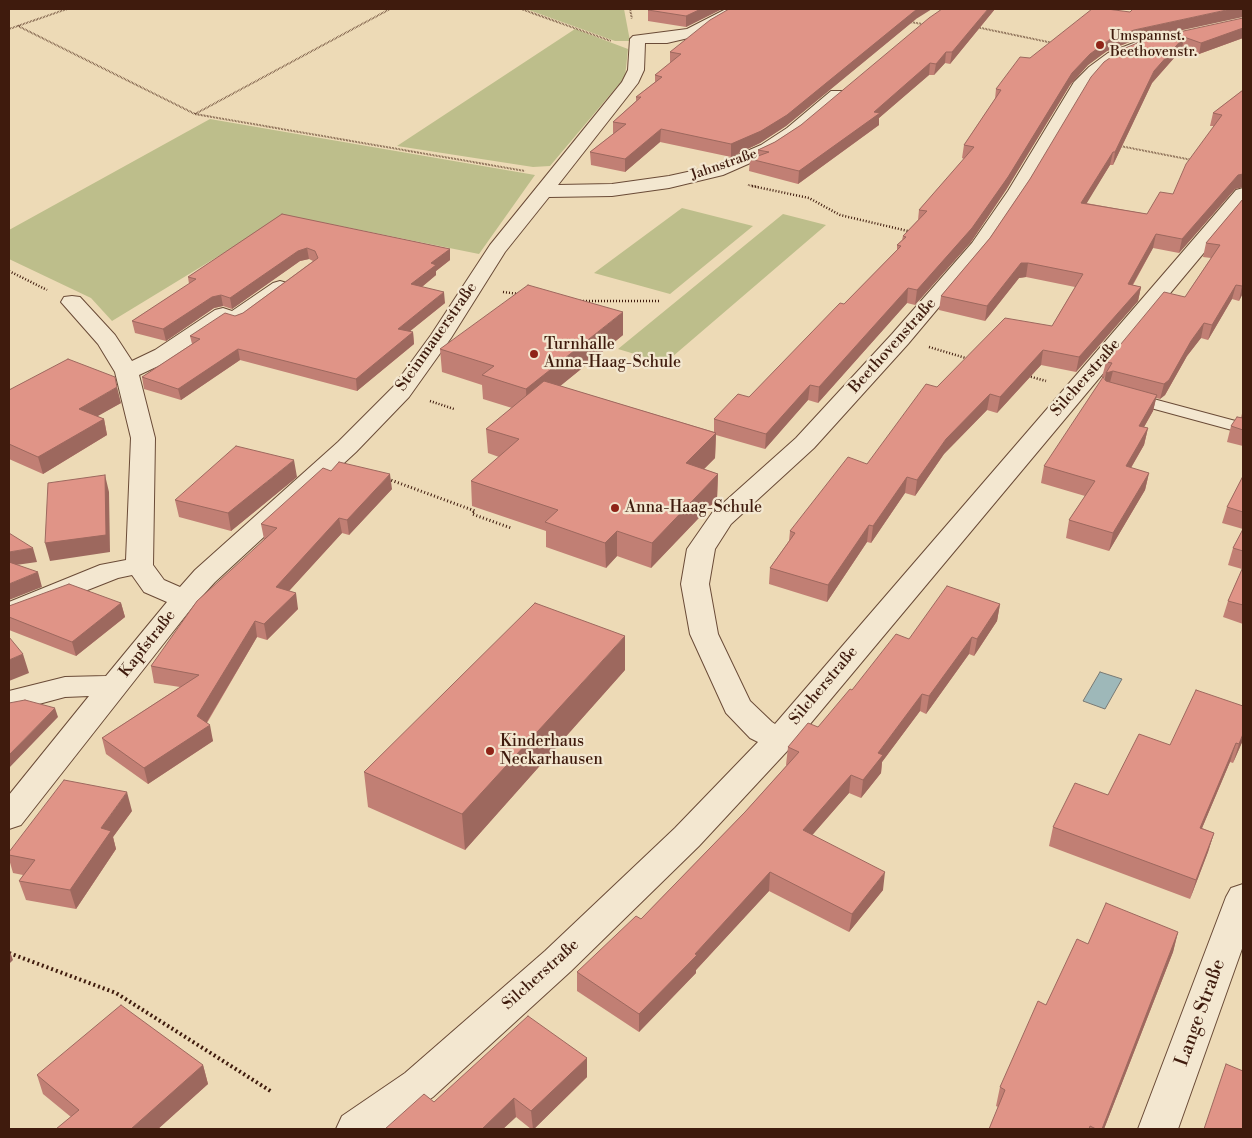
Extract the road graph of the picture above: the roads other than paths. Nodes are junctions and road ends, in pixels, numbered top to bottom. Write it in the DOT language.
graph roads {
  1 [pos="737,9"];
  2 [pos="1153,42"];
  3 [pos="854,82"];
  4 [pos="550,183"];
  5 [pos="1243,194"];
  6 [pos="300,273"];
  7 [pos="72,302"];
  8 [pos="127,372"];
  9 [pos="1119,395"];
  10 [pos="1243,428"];
  11 [pos="139,565"];
  12 [pos="184,599"];
  13 [pos="9,612"];
  14 [pos="116,686"];
  15 [pos="9,702"];
  16 [pos="779,740"];
  17 [pos="9,817"];
  18 [pos="1243,897"];
  19 [pos="356,1129"];
  20 [pos="1158,1129"];
  1 -- 4 [label="street, Steinmauerstraße"];
  2 -- 16 [label="street, Beethovenstraße"];
  3 -- 4 [label="street, Jahnstraße"];
  4 -- 12 [label="street, Steinmauerstraße"];
  5 -- 16 [label="street, Silcherstraße"];
  6 -- 8 [label="street"];
  7 -- 8 [label="street"];
  8 -- 11 [label="street"];
  9 -- 10 [label="lane"];
  11 -- 12 [label="street, Kapfstraße"];
  11 -- 13 [label="street"];
  12 -- 14 [label="street, Kapfstraße"];
  14 -- 15 [label="street"];
  14 -- 17 [label="street, Kapfstraße"];
  16 -- 19 [label="street, Silcherstraße"];
  18 -- 20 [label="street, Lange Straße"];
}
